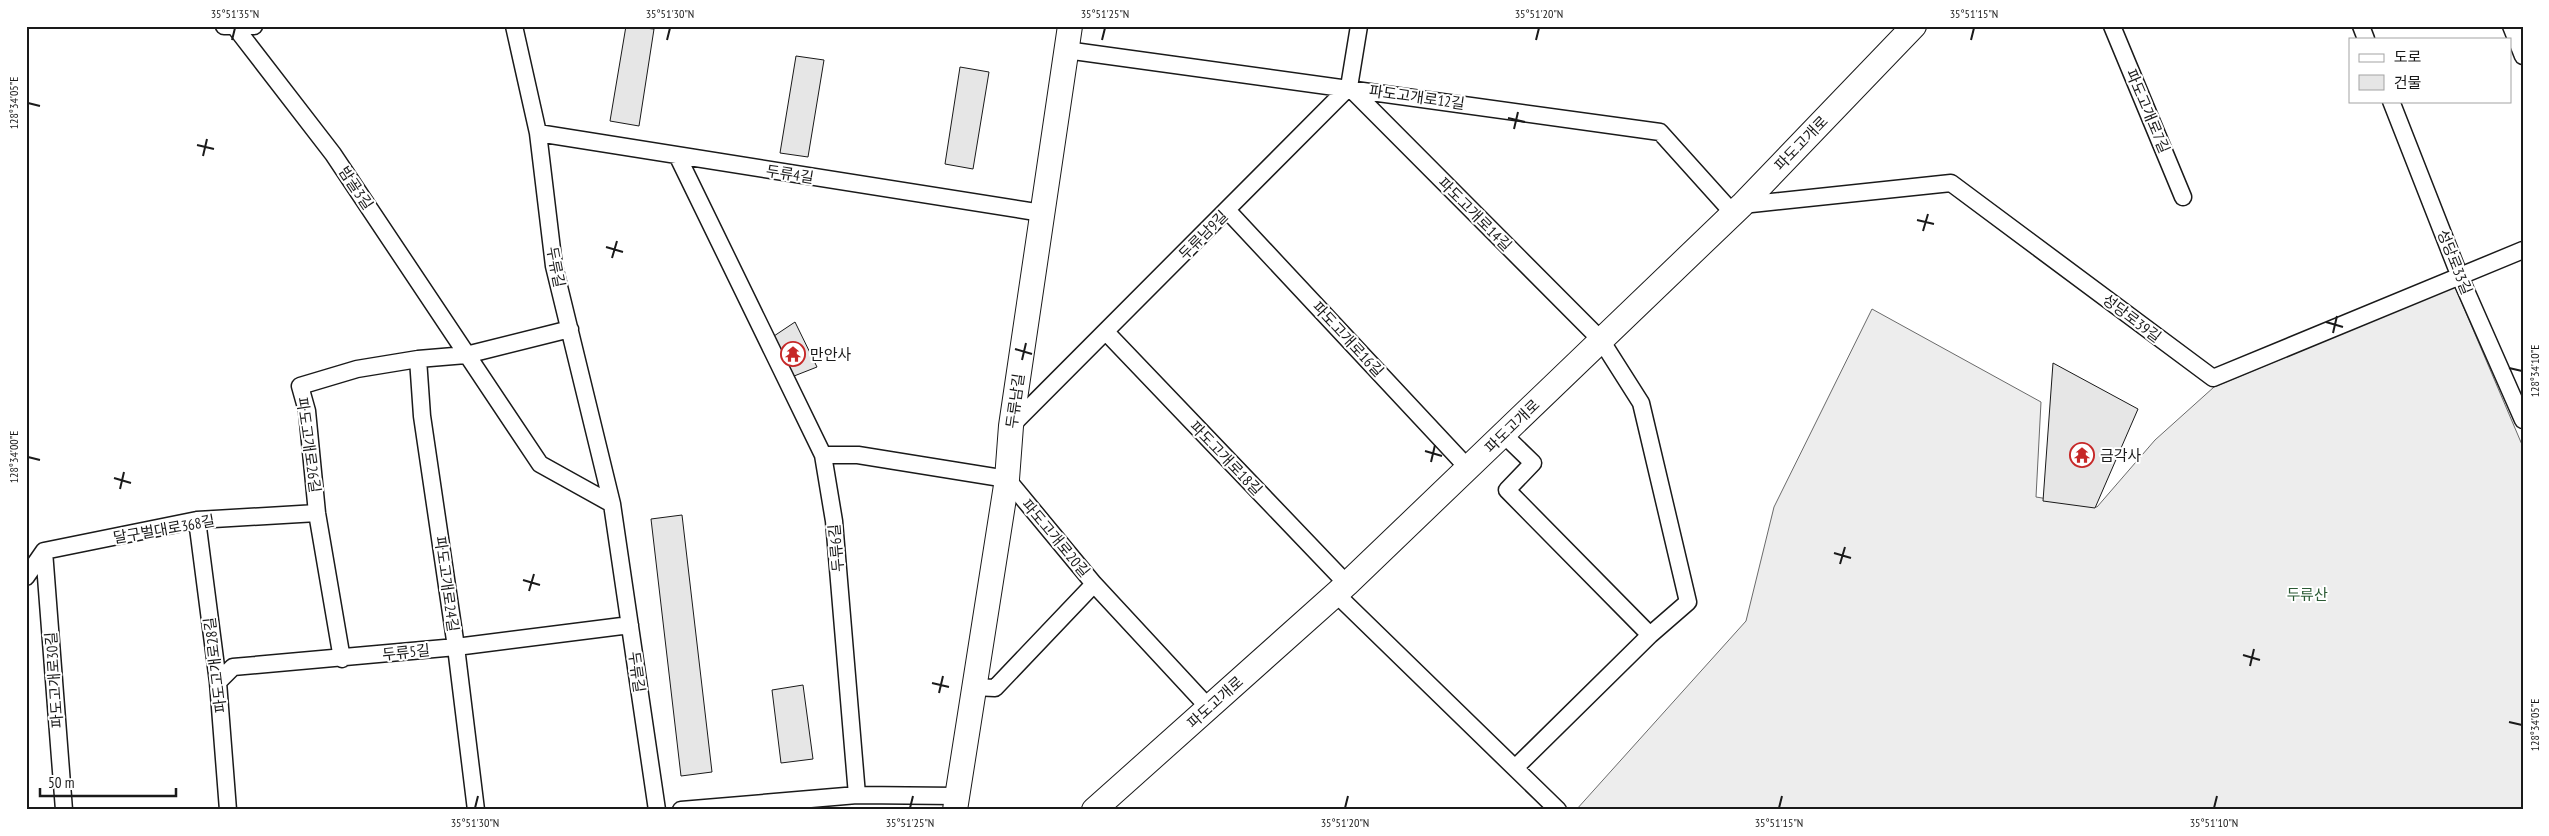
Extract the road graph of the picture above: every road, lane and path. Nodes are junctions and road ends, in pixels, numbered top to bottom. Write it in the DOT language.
graph roads {
  1 [pos="254,26"];
  2 [pos="514,26"];
  3 [pos="1070,26"];
  4 [pos="1359,26"];
  5 [pos="1914,26"];
  6 [pos="2112,26"];
  7 [pos="2362,26"];
  8 [pos="2511,26"];
  9 [pos="230,27"];
  10 [pos="2366,38"];
  11 [pos="1066,50"];
  12 [pos="2523,56"];
  13 [pos="1349,88"];
  14 [pos="2391,102"];
  15 [pos="538,133"];
  16 [pos="678,157"];
  17 [pos="2183,196"];
  18 [pos="1737,209"];
  19 [pos="1227,210"];
  20 [pos="1042,213"];
  21 [pos="2523,250"];
  22 [pos="2460,277"];
  23 [pos="570,329"];
  24 [pos="1106,332"];
  25 [pos="1601,340"];
  26 [pos="466,355"];
  27 [pos="418,359"];
  28 [pos="2523,420"];
  29 [pos="1011,426"];
  30 [pos="1503,434"];
  31 [pos="823,455"];
  32 [pos="1468,468"];
  33 [pos="1007,479"];
  34 [pos="612,504"];
  35 [pos="317,513"];
  36 [pos="197,520"];
  37 [pos="44,551"];
  38 [pos="26,577"];
  39 [pos="1094,584"];
  40 [pos="1341,589"];
  41 [pos="630,625"];
  42 [pos="1650,635"];
  43 [pos="456,647"];
  44 [pos="342,659"];
  45 [pos="218,682"];
  46 [pos="973,687"];
  47 [pos="1209,708"];
  48 [pos="1515,768"];
  49 [pos="857,795"];
  50 [pos="956,803"];
  51 [pos="64,810"];
  52 [pos="228,810"];
  53 [pos="476,810"];
  54 [pos="657,810"];
  55 [pos="681,810"];
  56 [pos="1094,810"];
  57 [pos="1558,810"];
  1 -- 9 [label="street"];
  2 -- 15 [label="street, 두류길"];
  3 -- 11 [label="street, 두류남길"];
  4 -- 13 [label="street"];
  5 -- 18 [label="street, 파도고개로"];
  6 -- 17 [label="street, 파도고개로7길"];
  7 -- 10 [label="street"];
  8 -- 12 [label="street"];
  9 -- 26 [label="street, 밤골3길"];
  11 -- 13 [label="street, 파도고개로12길"];
  11 -- 20 [label="street, 두류남길"];
  13 -- 18 [label="street, 파도고개로12길"];
  13 -- 19 [label="street, 두류남9길"];
  13 -- 25 [label="street, 파도고개로14길"];
  14 -- 22 [label="street, 성당로33길"];
  15 -- 16 [label="street, 두류4길"];
  15 -- 23 [label="street, 두류길"];
  16 -- 20 [label="street, 두류4길"];
  16 -- 31 [label="street, 두류6길"];
  18 -- 22 [label="street, 성당로39길"];
  18 -- 25 [label="street, 파도고개로"];
  19 -- 24 [label="street, 두류남9길"];
  19 -- 32 [label="street, 파도고개로16길"];
  20 -- 29 [label="street, 두류남길"];
  21 -- 22 [label="street, 성당로39길"];
  22 -- 28 [label="street, 성당로33길"];
  23 -- 26 [label="street, 파도고개로26길"];
  23 -- 34 [label="street, 두류길"];
  24 -- 29 [label="street, 두류남9길"];
  24 -- 40 [label="street, 파도고개로18길"];
  25 -- 30 [label="street, 파도고개로"];
  25 -- 42 [label="street, 파도고개로14길"];
  26 -- 27 [label="street, 파도고개로26길"];
  26 -- 34 [label="street"];
  27 -- 35 [label="street, 파도고개로26길"];
  27 -- 43 [label="street, 파도고개로24길"];
  29 -- 33 [label="street, 두류남길"];
  30 -- 32 [label="street, 파도고개로"];
  30 -- 42 [label="street"];
  31 -- 33 [label="street"];
  31 -- 49 [label="street, 두류6길"];
  32 -- 40 [label="street, 파도고개로"];
  33 -- 39 [label="street, 파도고개로20길"];
  33 -- 46 [label="street, 두류남길"];
  34 -- 41 [label="street, 두류길"];
  35 -- 36 [label="street, 달구벌대로368길"];
  35 -- 44 [label="street, 파도고개로26길"];
  36 -- 37 [label="street, 달구벌대로368길"];
  36 -- 45 [label="street, 파도고개로28길"];
  37 -- 38 [label="street"];
  37 -- 51 [label="street, 파도고개로30길"];
  39 -- 46 [label="street"];
  39 -- 47 [label="street, 파도고개로20길"];
  40 -- 47 [label="street, 파도고개로"];
  40 -- 48 [label="street, 파도고개로18길"];
  41 -- 43 [label="street, 두류5길"];
  41 -- 54 [label="street, 두류길"];
  42 -- 48 [label="street"];
  43 -- 44 [label="street, 두류5길"];
  43 -- 53 [label="street, 파도고개로24길"];
  44 -- 45 [label="street, 두류5길"];
  45 -- 52 [label="street, 파도고개로28길"];
  46 -- 50 [label="street, 두류남길"];
  47 -- 56 [label="street, 파도고개로"];
  48 -- 57 [label="street, 파도고개로18길"];
  49 -- 50 [label="street"];
  49 -- 55 [label="street"];
}
